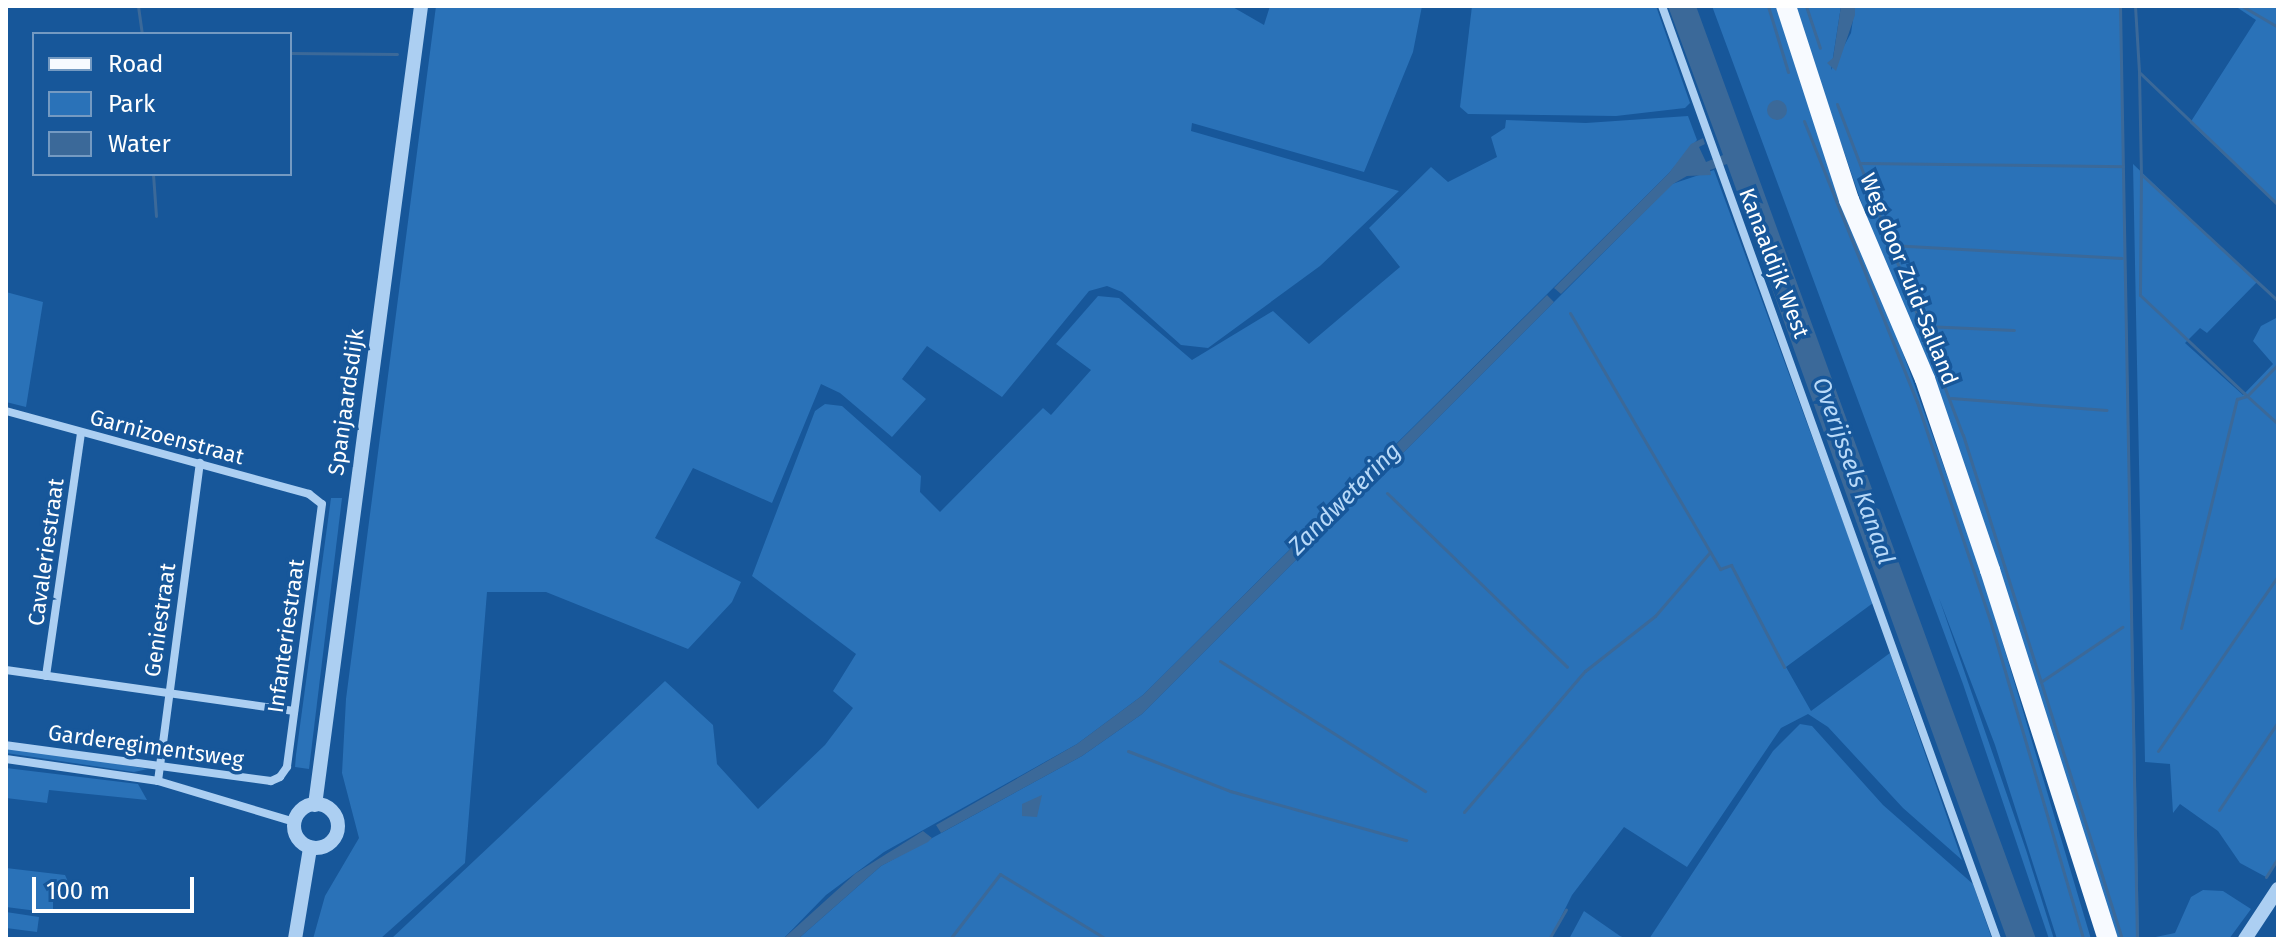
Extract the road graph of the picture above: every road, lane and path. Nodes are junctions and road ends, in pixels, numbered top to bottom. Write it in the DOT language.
graph roads {
  1 [pos="421,6"];
  2 [pos="1662,6"];
  3 [pos="1786,6"];
  4 [pos="6,411"];
  5 [pos="81,433"];
  6 [pos="200,463"];
  7 [pos="318,498"];
  8 [pos="1990,570"];
  9 [pos="6,670"];
  10 [pos="46,676"];
  11 [pos="169,693"];
  12 [pos="294,711"];
  13 [pos="6,745"];
  14 [pos="6,759"];
  15 [pos="158,764"];
  16 [pos="280,777"];
  17 [pos="158,781"];
  18 [pos="315,805"];
  19 [pos="295,822"];
  20 [pos="310,848"];
  21 [pos="2278,889"];
  22 [pos="295,939"];
  23 [pos="1997,939"];
  24 [pos="2098,939"];
  25 [pos="2108,939"];
  26 [pos="2245,939"];
  1 -- 18 [label="street, Spanjaardsdijk"];
  2 -- 23 [label="street, Kanaaldijk West"];
  3 -- 8 [label="main road, Weg door Zuid-Salland"];
  4 -- 5 [label="street, Garnizoenstraat"];
  5 -- 6 [label="street, Garnizoenstraat"];
  5 -- 10 [label="street, Cavaleriestraat"];
  6 -- 7 [label="street, Garnizoenstraat"];
  6 -- 11 [label="street, Geniestraat"];
  7 -- 12 [label="street, Infanteriestraat"];
  8 -- 24 [label="main road, Weg door Zuid-Salland"];
  8 -- 25 [label="main road, Weg door Zuid-Salland"];
  9 -- 10 [label="street"];
  10 -- 11 [label="street"];
  11 -- 12 [label="street"];
  11 -- 15 [label="street, Geniestraat"];
  12 -- 16 [label="street, Infanteriestraat"];
  13 -- 15 [label="street, Garderegimentsweg"];
  14 -- 17 [label="street, Garderegimentsweg"];
  15 -- 16 [label="street, Garderegimentsweg"];
  15 -- 17 [label="street, Geniestraat"];
  17 -- 19 [label="street, Garderegimentsweg"];
  18 -- 19 [label="street"];
  18 -- 20 [label="street"];
  19 -- 20 [label="street"];
  20 -- 22 [label="street"];
  21 -- 26 [label="street"];
}
